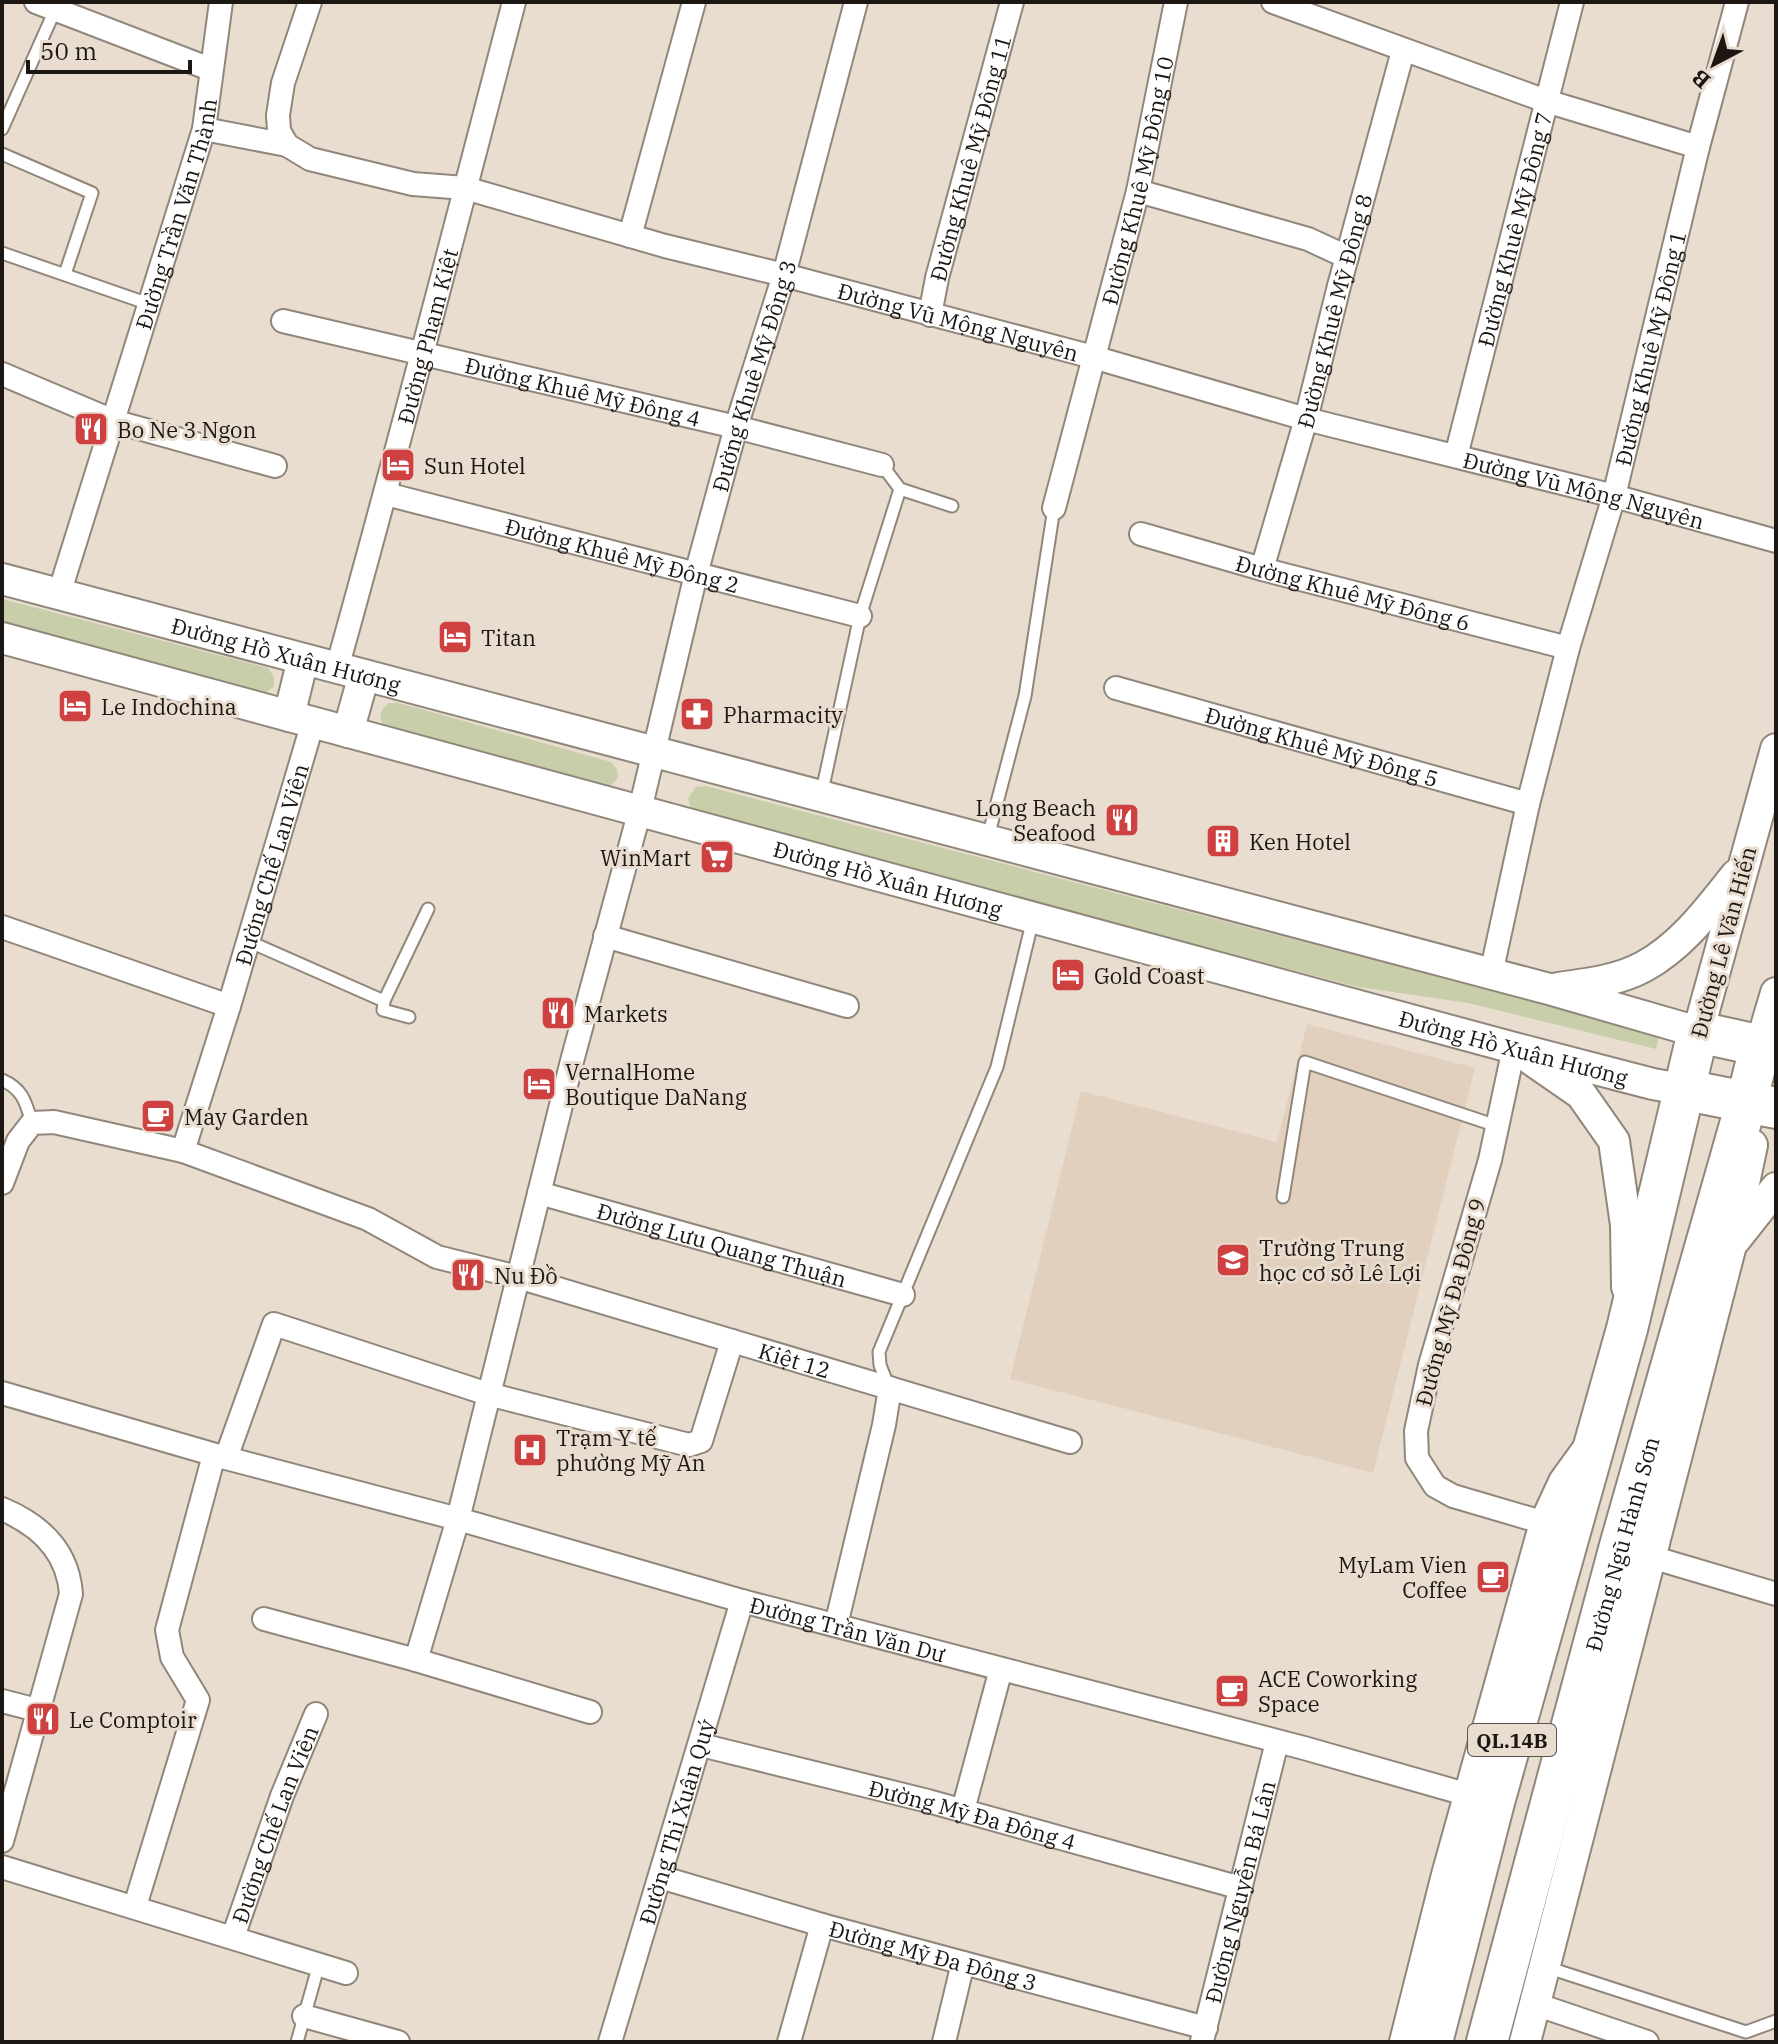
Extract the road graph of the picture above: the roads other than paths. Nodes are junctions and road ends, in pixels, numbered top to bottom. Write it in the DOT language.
graph roads {
  1 [pos="221,2"];
  2 [pos="310,2"];
  3 [pos="514,2"];
  4 [pos="694,2"];
  5 [pos="856,2"];
  6 [pos="1012,2"];
  7 [pos="1176,2"];
  8 [pos="1273,2"];
  9 [pos="1572,2"];
  10 [pos="1737,2"];
  11 [pos="45,6"];
  12 [pos="1403,51"];
  13 [pos="210,69"];
  14 [pos="1546,101"];
  15 [pos="2,129"];
  16 [pos="204,129"];
  17 [pos="287,145"];
  18 [pos="1698,147"];
  19 [pos="2,154"];
  20 [pos="465,188"];
  21 [pos="1138,191"];
  22 [pos="630,236"];
  23 [pos="2,253"];
  24 [pos="1347,257"];
  25 [pos="65,274"];
  26 [pos="784,275"];
  27 [pos="149,304"];
  28 [pos="930,315"];
  29 [pos="283,321"];
  30 [pos="424,353"];
  31 [pos="1093,357"];
  32 [pos="2,374"];
  33 [pos="1306,419"];
  34 [pos="113,421"];
  35 [pos="736,427"];
  36 [pos="1456,456"];
  37 [pos="882,465"];
  38 [pos="275,466"];
  39 [pos="900,489"];
  40 [pos="386,494"];
  41 [pos="1614,496"];
  42 [pos="952,506"];
  43 [pos="1054,508"];
  44 [pos="1141,534"];
  45 [pos="1776,541"];
  46 [pos="1262,569"];
  47 [pos="696,574"];
  48 [pos="2,579"];
  49 [pos="59,594"];
  50 [pos="860,616"];
  51 [pos="2,638"];
  52 [pos="1568,648"];
  53 [pos="303,659"];
  54 [pos="351,672"];
  55 [pos="1116,688"];
  56 [pos="301,719"];
  57 [pos="348,732"];
  58 [pos="1776,749"];
  59 [pos="654,752"];
  60 [pos="821,796"];
  61 [pos="1528,804"];
  62 [pos="640,810"];
  63 [pos="987,842"];
  64 [pos="1743,867"];
  65 [pos="428,909"];
  66 [pos="1033,916"];
  67 [pos="2,927"];
  68 [pos="605,936"];
  69 [pos="248,941"];
  70 [pos="1491,974"];
  71 [pos="1549,989"];
  72 [pos="1776,993"];
  73 [pos="384,1001"];
  74 [pos="229,1006"];
  75 [pos="847,1006"];
  76 [pos="409,1017"];
  77 [pos="1698,1032"];
  78 [pos="1514,1048"];
  79 [pos="1768,1048"];
  80 [pos="2,1080"];
  81 [pos="1686,1090"];
  82 [pos="1761,1106"];
  83 [pos="32,1123"];
  84 [pos="1497,1126"];
  85 [pos="183,1151"];
  86 [pos="2,1183"];
  87 [pos="1776,1188"];
  88 [pos="539,1193"];
  89 [pos="1283,1197"];
  90 [pos="1731,1245"];
  91 [pos="518,1277"];
  92 [pos="903,1295"];
  93 [pos="1627,1329"];
  94 [pos="732,1341"];
  95 [pos="890,1388"];
  96 [pos="2,1393"];
  97 [pos="488,1394"];
  98 [pos="1597,1439"];
  99 [pos="1070,1442"];
  100 [pos="220,1457"];
  101 [pos="2,1509"];
  102 [pos="458,1519"];
  103 [pos="1545,1523"];
  104 [pos="1651,1557"];
  105 [pos="1776,1594"];
  106 [pos="742,1601"];
  107 [pos="264,1619"];
  108 [pos="836,1625"];
  109 [pos="416,1660"];
  110 [pos="1001,1669"];
  111 [pos="1603,1673"];
  112 [pos="2,1701"];
  113 [pos="37,1710"];
  114 [pos="590,1712"];
  115 [pos="316,1714"];
  116 [pos="1277,1742"];
  117 [pos="701,1745"];
  118 [pos="1469,1795"];
  119 [pos="963,1810"];
  120 [pos="2,1841"];
  121 [pos="2,1867"];
  122 [pos="660,1877"];
  123 [pos="1241,1888"];
  124 [pos="135,1906"];
  125 [pos="822,1925"];
  126 [pos="233,1937"];
  127 [pos="963,1963"];
  128 [pos="319,1964"];
  129 [pos="1546,1966"];
  130 [pos="346,1973"];
  131 [pos="1535,2004"];
  132 [pos="304,2016"];
  133 [pos="1776,2021"];
  134 [pos="1204,2035"];
  135 [pos="297,2042"];
  136 [pos="398,2042"];
  137 [pos="610,2042"];
  138 [pos="789,2042"];
  139 [pos="944,2042"];
  140 [pos="1405,2042"];
  141 [pos="1432,2042"];
  142 [pos="1487,2042"];
  143 [pos="1525,2042"];
  144 [pos="1647,2042"];
  1 -- 13 [label="street, Đường Trần Văn Thành"];
  2 -- 17 [label="street"];
  3 -- 20 [label="street, Đường Phạm Kiệt"];
  4 -- 22 [label="street"];
  5 -- 26 [label="street, Đường Khuê Mỹ Đông 3"];
  6 -- 28 [label="street, Đường Khuê Mỹ Đông 11"];
  7 -- 21 [label="street, Đường Khuê Mỹ Đông 10"];
  8 -- 12 [label="street"];
  9 -- 14 [label="street, Đường Khuê Mỹ Đông 7"];
  10 -- 18 [label="street, Đường Khuê Mỹ Đông 1"];
  11 -- 13 [label="street"];
  11 -- 15 [label="lane"];
  12 -- 14 [label="street"];
  12 -- 24 [label="street, Đường Khuê Mỹ Đông 8"];
  13 -- 16 [label="street, Đường Trần Văn Thành"];
  14 -- 18 [label="street"];
  14 -- 36 [label="street, Đường Khuê Mỹ Đông 7"];
  16 -- 17 [label="street, Đường Vũ Mộng Nguyên"];
  16 -- 27 [label="street, Đường Trần Văn Thành"];
  17 -- 20 [label="street, Đường Vũ Mộng Nguyên"];
  18 -- 41 [label="street, Đường Khuê Mỹ Đông 1"];
  19 -- 25 [label="lane"];
  20 -- 22 [label="street, Đường Vũ Mộng Nguyên"];
  20 -- 30 [label="street, Đường Phạm Kiệt"];
  21 -- 24 [label="street"];
  21 -- 31 [label="street, Đường Khuê Mỹ Đông 10"];
  22 -- 26 [label="street, Đường Vũ Mộng Nguyên"];
  23 -- 25 [label="lane"];
  24 -- 33 [label="street, Đường Khuê Mỹ Đông 8"];
  25 -- 27 [label="lane"];
  26 -- 28 [label="street, Đường Vũ Mộng Nguyên"];
  26 -- 35 [label="street, Đường Khuê Mỹ Đông 3"];
  27 -- 34 [label="street, Đường Trần Văn Thành"];
  28 -- 31 [label="street, Đường Vũ Mộng Nguyên"];
  29 -- 30 [label="street, Đường Khuê Mỹ Đông 4"];
  30 -- 35 [label="street, Đường Khuê Mỹ Đông 4"];
  30 -- 40 [label="street, Đường Phạm Kiệt"];
  31 -- 33 [label="street, Đường Vũ Mộng Nguyên"];
  31 -- 43 [label="street, Đường Khuê Mỹ Đông 10"];
  32 -- 34 [label="street"];
  33 -- 36 [label="street, Đường Vũ Mộng Nguyên"];
  33 -- 46 [label="street, Đường Khuê Mỹ Đông 8"];
  34 -- 38 [label="street"];
  34 -- 49 [label="street, Đường Trần Văn Thành"];
  35 -- 37 [label="street, Đường Khuê Mỹ Đông 4"];
  35 -- 47 [label="street, Đường Khuê Mỹ Đông 3"];
  36 -- 41 [label="street, Đường Vũ Mộng Nguyên"];
  37 -- 39 [label="lane"];
  39 -- 42 [label="lane"];
  39 -- 50 [label="lane"];
  40 -- 47 [label="street, Đường Khuê Mỹ Đông 2"];
  40 -- 54 [label="street, Đường Phạm Kiệt"];
  41 -- 45 [label="street, Đường Vũ Mộng Nguyên"];
  41 -- 52 [label="street, Đường Khuê Mỹ Đông 1"];
  43 -- 63 [label="lane"];
  44 -- 46 [label="street, Đường Khuê Mỹ Đông 6"];
  46 -- 52 [label="street, Đường Khuê Mỹ Đông 6"];
  47 -- 50 [label="street, Đường Khuê Mỹ Đông 2"];
  47 -- 59 [label="street, Đường Khuê Mỹ Đông 3"];
  48 -- 49 [label="main road, Đường Hồ Xuân Hương"];
  49 -- 53 [label="main road, Đường Hồ Xuân Hương"];
  50 -- 60 [label="lane"];
  51 -- 56 [label="main road, Đường Hồ Xuân Hương"];
  52 -- 61 [label="street, Đường Khuê Mỹ Đông 1"];
  53 -- 54 [label="main road, Đường Hồ Xuân Hương"];
  53 -- 56 [label="main road"];
  54 -- 57 [label="main road"];
  54 -- 59 [label="main road, Đường Hồ Xuân Hương"];
  55 -- 61 [label="street, Đường Khuê Mỹ Đông 5"];
  56 -- 57 [label="main road, Đường Hồ Xuân Hương"];
  56 -- 69 [label="street, Đường Chế Lan Viên"];
  57 -- 62 [label="main road, Đường Hồ Xuân Hương"];
  58 -- 64 [label="main road, Đường Lê Văn Hiến"];
  59 -- 60 [label="main road, Đường Hồ Xuân Hương"];
  59 -- 62 [label="street, Đường Khuê Mỹ Đông 3"];
  60 -- 63 [label="main road, Đường Hồ Xuân Hương"];
  61 -- 70 [label="street, Đường Khuê Mỹ Đông 1"];
  62 -- 66 [label="main road, Đường Hồ Xuân Hương"];
  62 -- 68 [label="street"];
  63 -- 70 [label="main road, Đường Hồ Xuân Hương"];
  64 -- 71 [label="main road"];
  64 -- 77 [label="main road, Đường Lê Văn Hiến"];
  65 -- 73 [label="lane"];
  66 -- 78 [label="main road, Đường Hồ Xuân Hương"];
  66 -- 92 [label="lane"];
  67 -- 74 [label="street"];
  68 -- 75 [label="street"];
  68 -- 88 [label="street"];
  69 -- 73 [label="lane"];
  69 -- 74 [label="street, Đường Chế Lan Viên"];
  70 -- 71 [label="main road, Đường Hồ Xuân Hương"];
  71 -- 77 [label="main road, Đường Hồ Xuân Hương"];
  72 -- 79 [label="main road"];
  73 -- 76 [label="lane"];
  74 -- 85 [label="street, Đường Chế Lan Viên"];
  77 -- 79 [label="highway, Đường Hồ Xuân Hương"];
  77 -- 81 [label="highway, Đường Lê Văn Hiến"];
  78 -- 81 [label="main road, Đường Hồ Xuân Hương"];
  78 -- 84 [label="street, Đường Mỹ Đa Đông 9"];
  78 -- 93 [label="main road"];
  79 -- 82 [label="highway, Đường Ngũ Hành Sơn"];
  80 -- 83 [label="lane"];
  81 -- 82 [label="highway, Đường Hồ Xuân Hương"];
  81 -- 93 [label="highway, QL.14B"];
  82 -- 90 [label="main road, Đường Ngũ Hành Sơn"];
  82 -- 111 [label="highway, Đường Ngũ Hành Sơn / QL.14B"];
  83 -- 85 [label="street"];
  83 -- 86 [label="street"];
  84 -- 89 [label="lane"];
  84 -- 103 [label="street, Đường Mỹ Đa Đông 9"];
  85 -- 91 [label="street"];
  87 -- 90 [label="main road"];
  88 -- 91 [label="street"];
  88 -- 92 [label="street, Đường Lưu Quang Thuận"];
  90 -- 104 [label="main road, Đường Ngũ Hành Sơn"];
  91 -- 94 [label="street, Kiệt 12"];
  91 -- 97 [label="street"];
  92 -- 95 [label="lane"];
  93 -- 98 [label="highway, QL.14B"];
  94 -- 95 [label="street, Kiệt 12"];
  94 -- 97 [label="street"];
  95 -- 99 [label="street, Kiệt 12"];
  95 -- 108 [label="street"];
  96 -- 100 [label="street, Đường Trần Văn Dư"];
  97 -- 100 [label="street"];
  97 -- 102 [label="street"];
  98 -- 103 [label="main road"];
  98 -- 141 [label="highway, QL.14B"];
  100 -- 102 [label="street, Đường Trần Văn Dư"];
  100 -- 124 [label="street"];
  101 -- 113 [label="street"];
  102 -- 106 [label="street, Đường Trần Văn Dư"];
  102 -- 109 [label="street"];
  103 -- 118 [label="main road"];
  104 -- 105 [label="street"];
  104 -- 111 [label="main road, Đường Ngũ Hành Sơn"];
  106 -- 108 [label="street, Đường Trần Văn Dư"];
  106 -- 117 [label="street, Đường Thị Xuân Quý"];
  107 -- 109 [label="street"];
  108 -- 110 [label="street, Đường Trần Văn Dư"];
  109 -- 114 [label="street"];
  110 -- 116 [label="street, Đường Trần Văn Dư"];
  110 -- 119 [label="street"];
  111 -- 129 [label="main road, Đường Ngũ Hành Sơn"];
  111 -- 142 [label="highway, Đường Ngũ Hành Sơn / QL.14B"];
  112 -- 113 [label="street"];
  113 -- 120 [label="street"];
  115 -- 126 [label="street, Đường Chế Lan Viên"];
  116 -- 118 [label="street, Đường Trần Văn Dư"];
  116 -- 123 [label="street, Đường Nguyễn Bá Lân"];
  117 -- 119 [label="street, Đường Mỹ Đa Đông 4"];
  117 -- 122 [label="street, Đường Thị Xuân Quý"];
  118 -- 140 [label="main road"];
  119 -- 123 [label="street, Đường Mỹ Đa Đông 4"];
  121 -- 124 [label="street, Đường Chế Lan Viên"];
  122 -- 125 [label="street, Đường Mỹ Đa Đông 3"];
  122 -- 137 [label="street, Đường Thị Xuân Quý"];
  123 -- 134 [label="street, Đường Nguyễn Bá Lân"];
  124 -- 126 [label="street, Đường Chế Lan Viên"];
  125 -- 127 [label="street, Đường Mỹ Đa Đông 3"];
  125 -- 138 [label="street"];
  126 -- 128 [label="street, Đường Chế Lan Viên"];
  127 -- 134 [label="street, Đường Mỹ Đa Đông 3"];
  127 -- 139 [label="street"];
  128 -- 130 [label="street, Đường Chế Lan Viên"];
  128 -- 132 [label="lane"];
  129 -- 131 [label="main road, Đường Ngũ Hành Sơn"];
  129 -- 133 [label="lane"];
  131 -- 143 [label="main road, Đường Ngũ Hành Sơn"];
  131 -- 144 [label="street"];
  132 -- 135 [label="lane"];
  132 -- 136 [label="street"];
}
